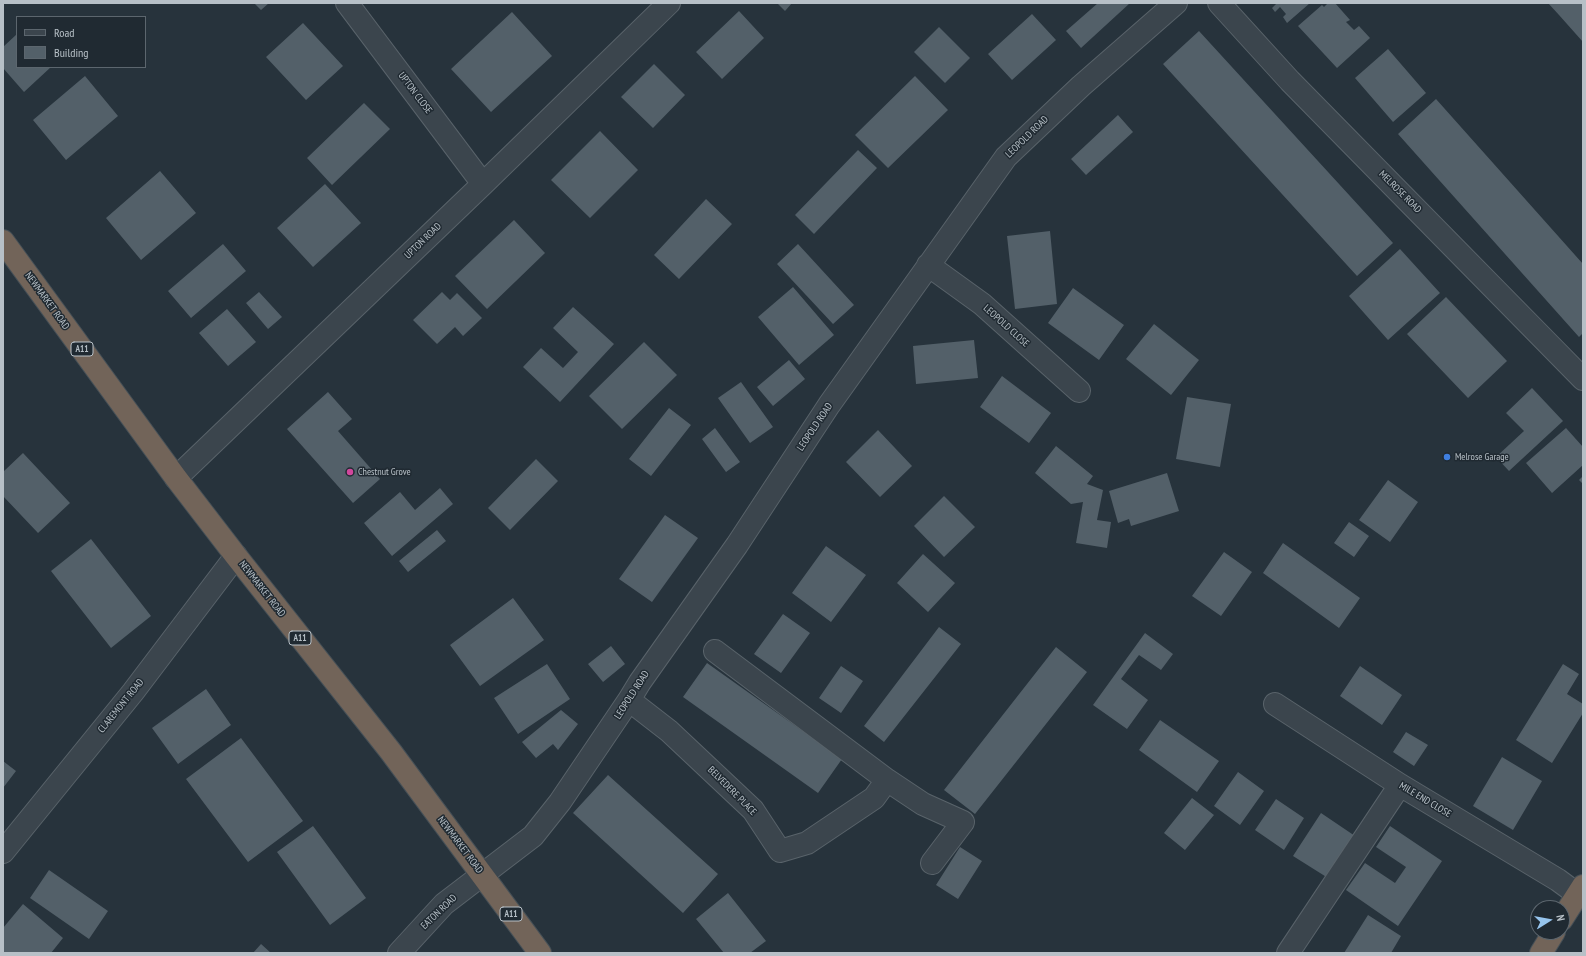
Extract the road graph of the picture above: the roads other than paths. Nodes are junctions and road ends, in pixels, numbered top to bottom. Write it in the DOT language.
graph roads {
  1 [pos="347,3"];
  2 [pos="669,3"];
  3 [pos="1176,3"];
  4 [pos="1219,3"];
  5 [pos="483,184"];
  6 [pos="4,246"];
  7 [pos="928,265"];
  8 [pos="1583,379"];
  9 [pos="1079,391"];
  10 [pos="176,478"];
  11 [pos="236,556"];
  12 [pos="715,651"];
  13 [pos="629,700"];
  14 [pos="1275,704"];
  15 [pos="887,780"];
  16 [pos="1400,785"];
  17 [pos="3,852"];
  18 [pos="932,863"];
  19 [pos="482,875"];
  20 [pos="1580,890"];
  21 [pos="1570,906"];
  22 [pos="1549,940"];
  23 [pos="399,953"];
  24 [pos="540,953"];
  25 [pos="1288,953"];
  26 [pos="1541,953"];
  1 -- 5 [label="street, UPTON CLOSE"];
  2 -- 5 [label="street, UPTON ROAD"];
  3 -- 7 [label="street, LEOPOLD ROAD"];
  4 -- 8 [label="street, MELROSE ROAD"];
  5 -- 10 [label="street, UPTON ROAD"];
  6 -- 10 [label="highway, NEWMARKET ROAD / A11"];
  7 -- 9 [label="street, LEOPOLD CLOSE"];
  7 -- 13 [label="street, LEOPOLD ROAD"];
  10 -- 11 [label="highway, NEWMARKET ROAD / A11"];
  11 -- 17 [label="street, CLAREMONT ROAD"];
  11 -- 19 [label="highway, NEWMARKET ROAD / A11"];
  12 -- 15 [label="street"];
  13 -- 15 [label="street, BELVEDERE PLACE"];
  13 -- 19 [label="street, LEOPOLD ROAD"];
  14 -- 16 [label="street, MILE END CLOSE"];
  15 -- 18 [label="street"];
  16 -- 20 [label="street, MILE END CLOSE"];
  16 -- 25 [label="street"];
  19 -- 23 [label="street, EATON ROAD"];
  19 -- 24 [label="highway, NEWMARKET ROAD / A11"];
  20 -- 21 [label="highway"];
  22 -- 26 [label="highway"];
}
